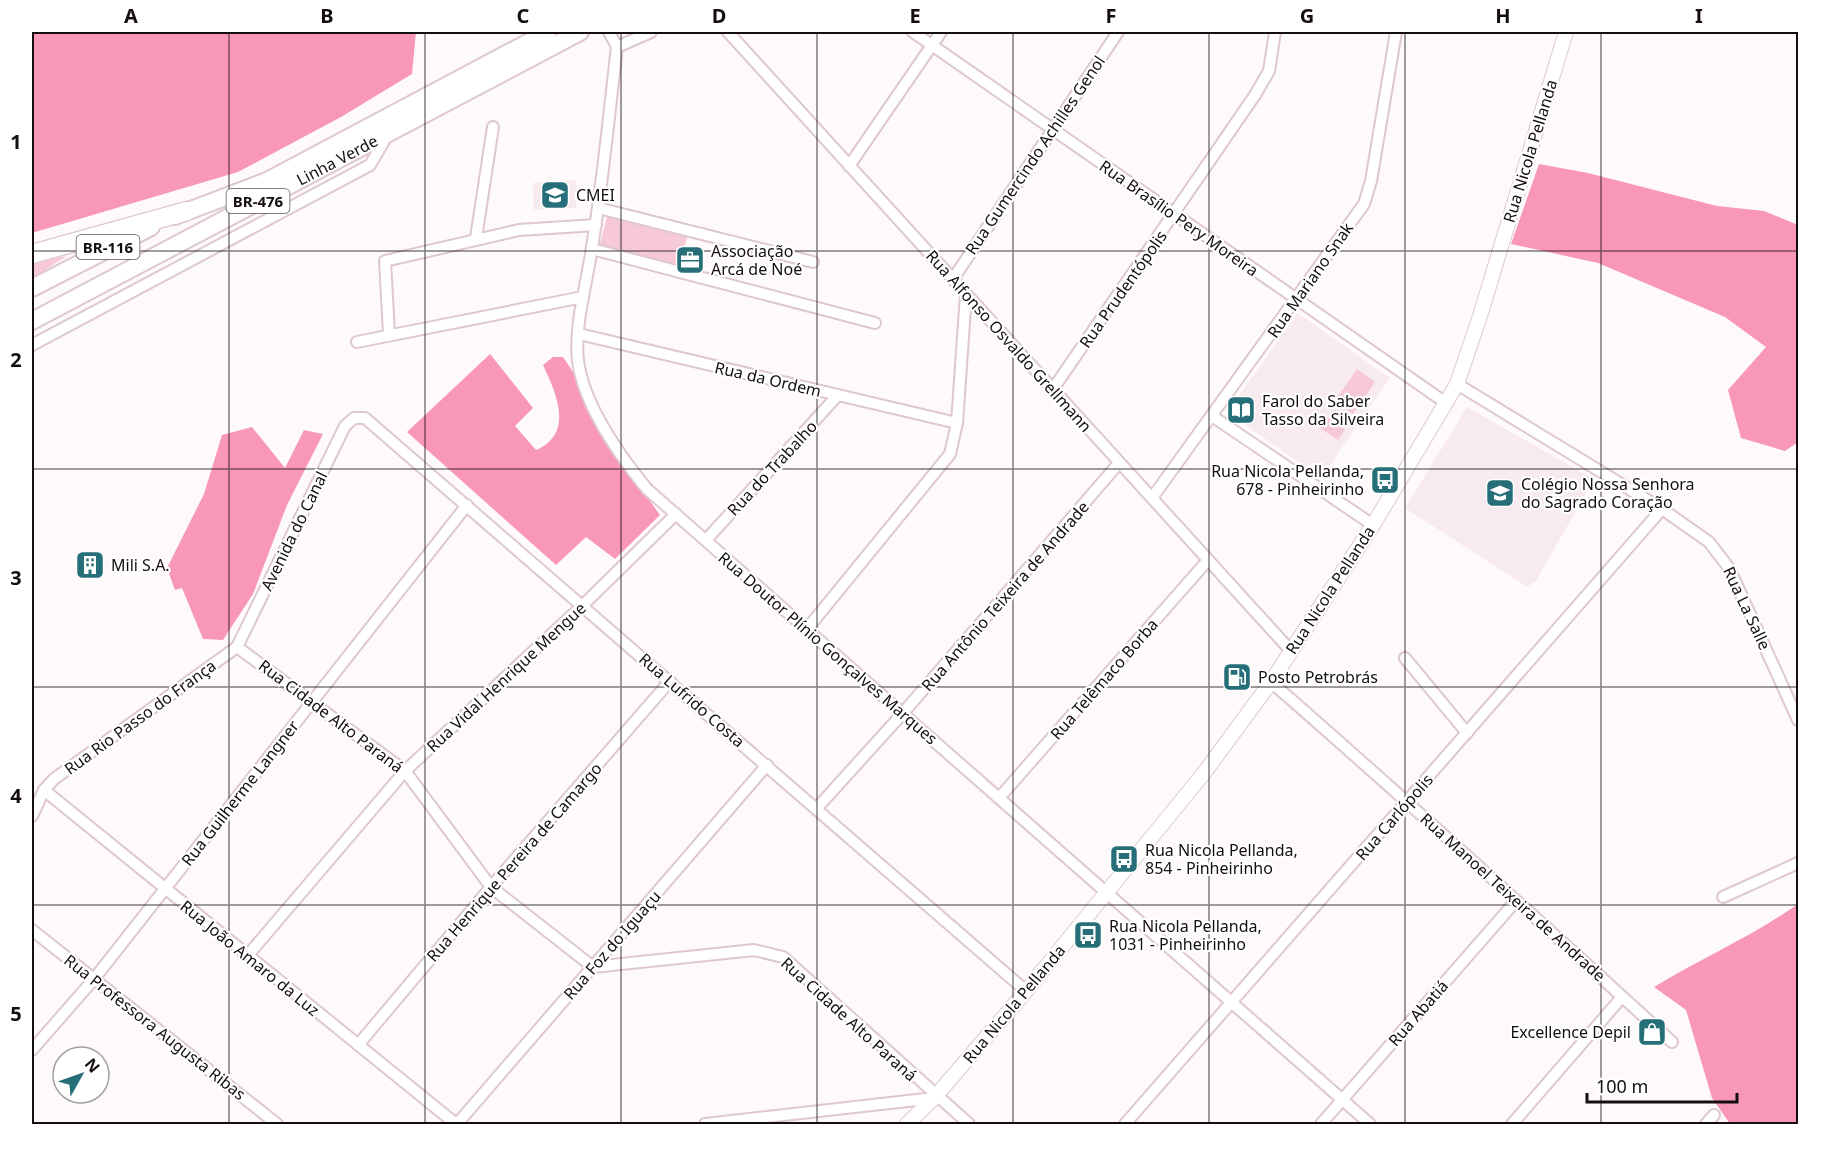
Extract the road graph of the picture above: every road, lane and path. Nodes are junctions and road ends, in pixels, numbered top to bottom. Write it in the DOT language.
graph roads {
  1 [pos="548,32"];
  2 [pos="580,32"];
  3 [pos="609,32"];
  4 [pos="651,32"];
  5 [pos="728,32"];
  6 [pos="913,32"];
  7 [pos="941,32"];
  8 [pos="1118,32"];
  9 [pos="1275,32"];
  10 [pos="1396,32"];
  11 [pos="1566,32"];
  12 [pos="932,45"];
  13 [pos="617,47"];
  14 [pos="493,128"];
  15 [pos="390,130"];
  16 [pos="1052,130"];
  17 [pos="849,166"];
  18 [pos="598,208"];
  19 [pos="187,211"];
  20 [pos="1175,215"];
  21 [pos="596,225"];
  22 [pos="476,238"];
  23 [pos="592,249"];
  24 [pos="32,254"];
  25 [pos="813,262"];
  26 [pos="952,279"];
  27 [pos="32,288"];
  28 [pos="966,294"];
  29 [pos="583,297"];
  30 [pos="1297,300"];
  31 [pos="32,321"];
  32 [pos="875,323"];
  33 [pos="389,334"];
  34 [pos="579,334"];
  35 [pos="357,342"];
  36 [pos="32,345"];
  37 [pos="1457,384"];
  38 [pos="1053,389"];
  39 [pos="838,396"];
  40 [pos="1446,403"];
  41 [pos="1212,416"];
  42 [pos="354,418"];
  43 [pos="957,423"];
  44 [pos="1119,463"];
  45 [pos="1152,498"];
  46 [pos="467,505"];
  47 [pos="1662,509"];
  48 [pos="676,514"];
  49 [pos="1373,525"];
  50 [pos="706,540"];
  51 [pos="1208,560"];
  52 [pos="583,605"];
  53 [pos="807,629"];
  54 [pos="237,646"];
  55 [pos="1291,651"];
  56 [pos="1406,658"];
  57 [pos="670,681"];
  58 [pos="1272,682"];
  59 [pos="312,702"];
  60 [pos="903,713"];
  61 [pos="1798,720"];
  62 [pos="1467,734"];
  63 [pos="767,765"];
  64 [pos="405,771"];
  65 [pos="44,790"];
  66 [pos="999,798"];
  67 [pos="1408,801"];
  68 [pos="817,808"];
  69 [pos="32,816"];
  70 [pos="1798,863"];
  71 [pos="491,886"];
  72 [pos="164,890"];
  73 [pos="1107,893"];
  74 [pos="1723,897"];
  75 [pos="1515,902"];
  76 [pos="32,930"];
  77 [pos="248,955"];
  78 [pos="593,967"];
  79 [pos="94,979"];
  80 [pos="1026,991"];
  81 [pos="1622,997"];
  82 [pos="1232,1003"];
  83 [pos="1672,1042"];
  84 [pos="358,1045"];
  85 [pos="32,1050"];
  86 [pos="935,1097"];
  87 [pos="1342,1100"];
  88 [pos="1714,1115"];
  89 [pos="277,1125"];
  90 [pos="456,1125"];
  91 [pos="705,1125"];
  92 [pos="908,1125"];
  93 [pos="969,1125"];
  94 [pos="1125,1125"];
  95 [pos="1321,1125"];
  96 [pos="1370,1125"];
  97 [pos="1512,1125"];
  98 [pos="1706,1125"];
  1 -- 19 [label="highway, Linha Verde / BR-476"];
  2 -- 15 [label="highway, Linha Verde / BR-476"];
  3 -- 13 [label="street"];
  4 -- 13 [label="street"];
  5 -- 17 [label="street, Rua Alfonso Osvaldo Grellmann"];
  6 -- 12 [label="street, Rua Brasílio Pery Moreira"];
  7 -- 12 [label="street"];
  8 -- 16 [label="street, Rua Gumercindo Achilles Genol"];
  9 -- 20 [label="street, Rua Prudentópolis"];
  10 -- 30 [label="street, Rua Mariano Snak"];
  11 -- 37 [label="main road, Rua Nicola Pellanda"];
  12 -- 16 [label="street, Rua Brasílio Pery Moreira"];
  12 -- 17 [label="street"];
  13 -- 18 [label="street, Rua Doutor Plínio Gonçalves Marques"];
  14 -- 22 [label="street"];
  15 -- 31 [label="highway, Linha Verde / BR-476"];
  15 -- 36 [label="street"];
  16 -- 20 [label="street, Rua Brasílio Pery Moreira"];
  16 -- 26 [label="street, Rua Gumercindo Achilles Genol"];
  17 -- 26 [label="street, Rua Alfonso Osvaldo Grellmann"];
  18 -- 21 [label="street, Rua Doutor Plínio Gonçalves Marques"];
  18 -- 25 [label="street"];
  19 -- 24 [label="highway"];
  19 -- 27 [label="highway, Linha Verde / BR-116"];
  20 -- 30 [label="street, Rua Brasílio Pery Moreira"];
  20 -- 38 [label="street, Rua Prudentópolis"];
  21 -- 22 [label="street"];
  21 -- 23 [label="street, Rua Doutor Plínio Gonçalves Marques"];
  22 -- 33 [label="street"];
  23 -- 29 [label="street, Rua Doutor Plínio Gonçalves Marques"];
  23 -- 32 [label="street"];
  26 -- 28 [label="street, Rua Alfonso Osvaldo Grellmann"];
  28 -- 38 [label="street, Rua Alfonso Osvaldo Grellmann"];
  28 -- 43 [label="street"];
  29 -- 33 [label="street"];
  29 -- 34 [label="street, Rua Doutor Plínio Gonçalves Marques"];
  30 -- 40 [label="street, Rua Brasílio Pery Moreira"];
  30 -- 41 [label="street, Rua Mariano Snak"];
  33 -- 35 [label="street"];
  34 -- 39 [label="street, Rua da Ordem"];
  34 -- 48 [label="street, Rua Doutor Plínio Gonçalves Marques"];
  37 -- 40 [label="main road, Rua Nicola Pellanda"];
  37 -- 47 [label="street, Rua La Salle"];
  38 -- 44 [label="street, Rua Alfonso Osvaldo Grellmann"];
  39 -- 43 [label="street, Rua da Ordem"];
  39 -- 50 [label="street, Rua do Trabalho"];
  40 -- 49 [label="main road, Rua Nicola Pellanda"];
  41 -- 45 [label="street, Rua Mariano Snak"];
  41 -- 49 [label="street"];
  42 -- 46 [label="street, Rua Lufrido Costa"];
  42 -- 54 [label="street, Avenida do Canal"];
  43 -- 53 [label="street"];
  44 -- 45 [label="street, Rua Alfonso Osvaldo Grellmann"];
  44 -- 60 [label="street, Rua Antônio Teixeira de Andrade"];
  45 -- 51 [label="street, Rua Alfonso Osvaldo Grellmann"];
  46 -- 52 [label="street, Rua Lufrido Costa"];
  46 -- 59 [label="street, Rua Guilherme Langner"];
  47 -- 61 [label="street, Rua La Salle"];
  47 -- 62 [label="street, Rua Carlópolis"];
  48 -- 50 [label="street, Rua Doutor Plínio Gonçalves Marques"];
  48 -- 52 [label="street, Rua Vidal Henrique Mengue"];
  49 -- 55 [label="main road, Rua Nicola Pellanda"];
  50 -- 53 [label="street, Rua Doutor Plínio Gonçalves Marques"];
  51 -- 55 [label="street, Rua Alfonso Osvaldo Grellmann"];
  51 -- 66 [label="street, Rua Telêmaco Borba"];
  52 -- 57 [label="street, Rua Lufrido Costa"];
  52 -- 64 [label="street, Rua Vidal Henrique Mengue"];
  53 -- 60 [label="street, Rua Doutor Plínio Gonçalves Marques"];
  54 -- 59 [label="street, Rua Cidade Alto Paraná"];
  54 -- 65 [label="street, Rua Rio Passo do França"];
  55 -- 58 [label="main road, Rua Nicola Pellanda"];
  56 -- 62 [label="street"];
  57 -- 63 [label="street, Rua Lufrido Costa"];
  57 -- 71 [label="street, Rua Henrique Pereira de Camargo"];
  58 -- 67 [label="street, Rua Manoel Teixeira de Andrade"];
  58 -- 73 [label="main road, Rua Nicola Pellanda"];
  59 -- 64 [label="street, Rua Cidade Alto Paraná"];
  59 -- 72 [label="street, Rua Guilherme Langner"];
  60 -- 66 [label="street, Rua Doutor Plínio Gonçalves Marques"];
  60 -- 68 [label="street, Rua Antônio Teixeira de Andrade"];
  62 -- 67 [label="street, Rua Carlópolis"];
  63 -- 68 [label="street, Rua Lufrido Costa"];
  63 -- 78 [label="street, Rua Foz do Iguaçu"];
  64 -- 71 [label="street, Rua Cidade Alto Paraná"];
  64 -- 77 [label="street, Rua Vidal Henrique Mengue"];
  65 -- 69 [label="street"];
  65 -- 72 [label="street, Rua João Amaro da Luz"];
  66 -- 73 [label="street, Rua Doutor Plínio Gonçalves Marques"];
  67 -- 75 [label="street, Rua Manoel Teixeira de Andrade"];
  67 -- 82 [label="street, Rua Carlópolis"];
  68 -- 80 [label="street, Rua Lufrido Costa"];
  70 -- 74 [label="street"];
  71 -- 78 [label="street, Rua Cidade Alto Paraná"];
  71 -- 84 [label="street, Rua Henrique Pereira de Camargo"];
  72 -- 77 [label="street, Rua João Amaro da Luz"];
  72 -- 79 [label="street, Rua Guilherme Langner"];
  73 -- 80 [label="main road, Rua Nicola Pellanda"];
  73 -- 82 [label="street, Rua Doutor Plínio Gonçalves Marques"];
  75 -- 81 [label="street, Rua Manoel Teixeira de Andrade"];
  75 -- 87 [label="street, Rua Abatiá"];
  76 -- 79 [label="street, Rua Professora Augusta Ribas"];
  77 -- 84 [label="street, Rua João Amaro da Luz"];
  78 -- 86 [label="street, Rua Cidade Alto Paraná"];
  78 -- 90 [label="street, Rua Foz do Iguaçu"];
  79 -- 85 [label="street, Rua Guilherme Langner"];
  79 -- 89 [label="street, Rua Professora Augusta Ribas"];
  80 -- 86 [label="main road, Rua Nicola Pellanda"];
  81 -- 83 [label="street, Rua Manoel Teixeira de Andrade"];
  81 -- 97 [label="street"];
  82 -- 87 [label="street, Rua Doutor Plínio Gonçalves Marques"];
  82 -- 94 [label="street, Rua Carlópolis"];
  84 -- 90 [label="street, Rua João Amaro da Luz"];
  86 -- 91 [label="street"];
  86 -- 92 [label="main road, Rua Nicola Pellanda"];
  86 -- 93 [label="street, Rua Cidade Alto Paraná"];
  87 -- 95 [label="street, Rua Abatiá"];
  87 -- 96 [label="street, Rua Doutor Plínio Gonçalves Marques"];
  88 -- 98 [label="street"];
}
